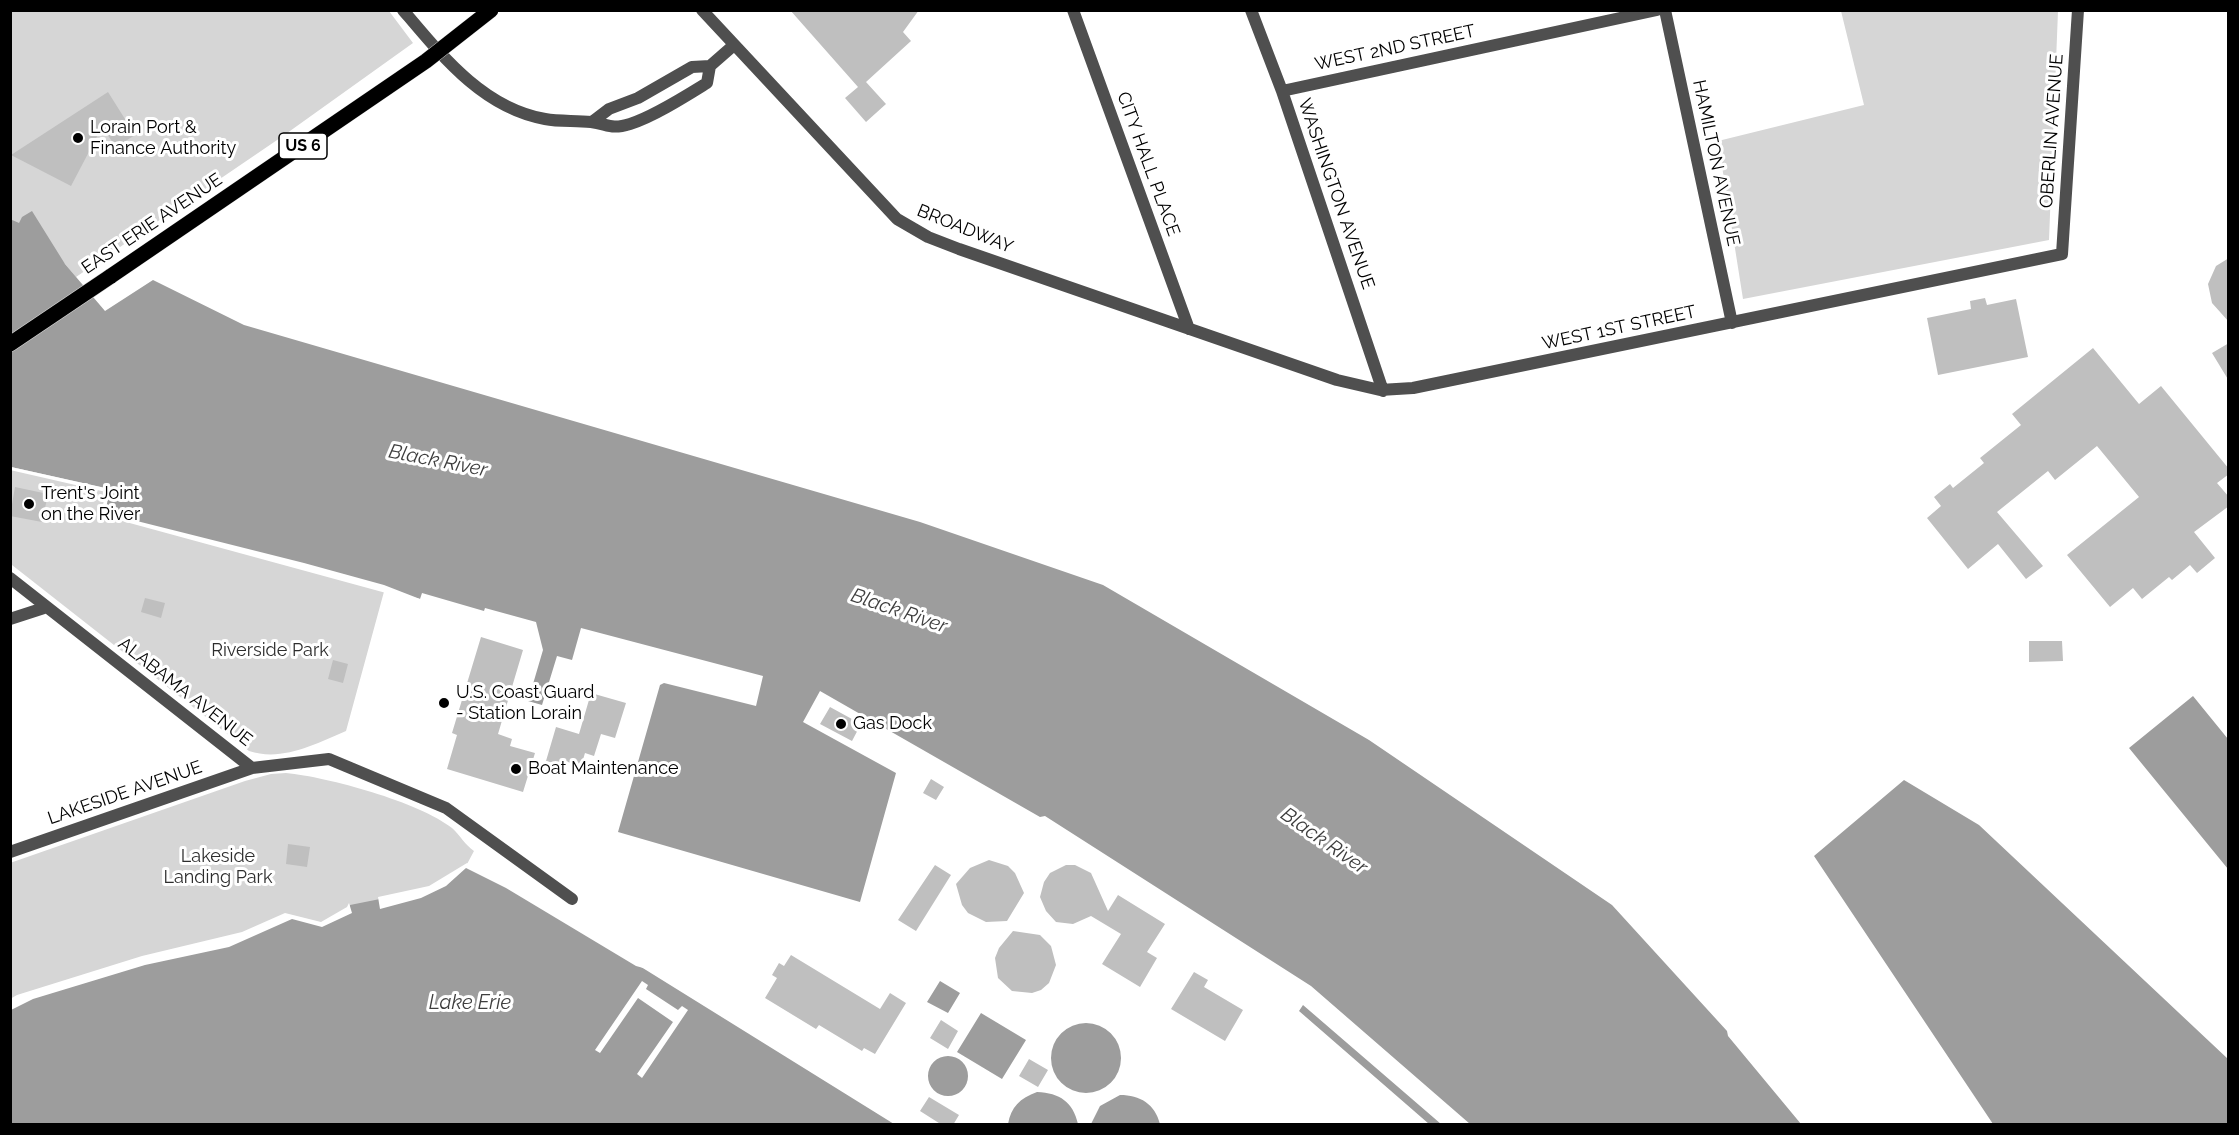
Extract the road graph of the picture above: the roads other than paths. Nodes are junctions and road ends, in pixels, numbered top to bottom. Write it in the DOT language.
graph roads {
  1 [pos="403,10"];
  2 [pos="491,10"];
  3 [pos="702,10"];
  4 [pos="1073,10"];
  5 [pos="1251,10"];
  6 [pos="1657,10"];
  7 [pos="1665,10"];
  8 [pos="2078,10"];
  9 [pos="734,45"];
  10 [pos="710,66"];
  11 [pos="1282,91"];
  12 [pos="592,122"];
  13 [pos="2062,254"];
  14 [pos="1732,323"];
  15 [pos="1189,329"];
  16 [pos="10,344"];
  17 [pos="1383,391"];
  18 [pos="10,578"];
  19 [pos="47,607"];
  20 [pos="10,619"];
  21 [pos="252,768"];
  22 [pos="10,852"];
  23 [pos="572,899"];
  1 -- 12 [label="street"];
  2 -- 16 [label="main road, EAST ERIE AVENUE / US 6, bridge"];
  3 -- 9 [label="street, BROADWAY"];
  4 -- 15 [label="street, CITY HALL PLACE"];
  5 -- 11 [label="street, WASHINGTON AVENUE"];
  6 -- 11 [label="street, WEST 2ND STREET"];
  7 -- 14 [label="street, HAMILTON AVENUE"];
  8 -- 13 [label="street, OBERLIN AVENUE"];
  9 -- 10 [label="street"];
  9 -- 15 [label="street, BROADWAY"];
  10 -- 12 [label="street"];
  10 -- 12 [label="street"];
  11 -- 17 [label="street, WASHINGTON AVENUE"];
  13 -- 14 [label="street, WEST 1ST STREET"];
  14 -- 17 [label="street, WEST 1ST STREET"];
  15 -- 17 [label="street, WEST 1ST STREET"];
  18 -- 19 [label="street, ALABAMA AVENUE"];
  19 -- 20 [label="street"];
  19 -- 21 [label="street, ALABAMA AVENUE"];
  21 -- 22 [label="street, LAKESIDE AVENUE"];
  21 -- 23 [label="street, ALABAMA AVENUE"];
}
